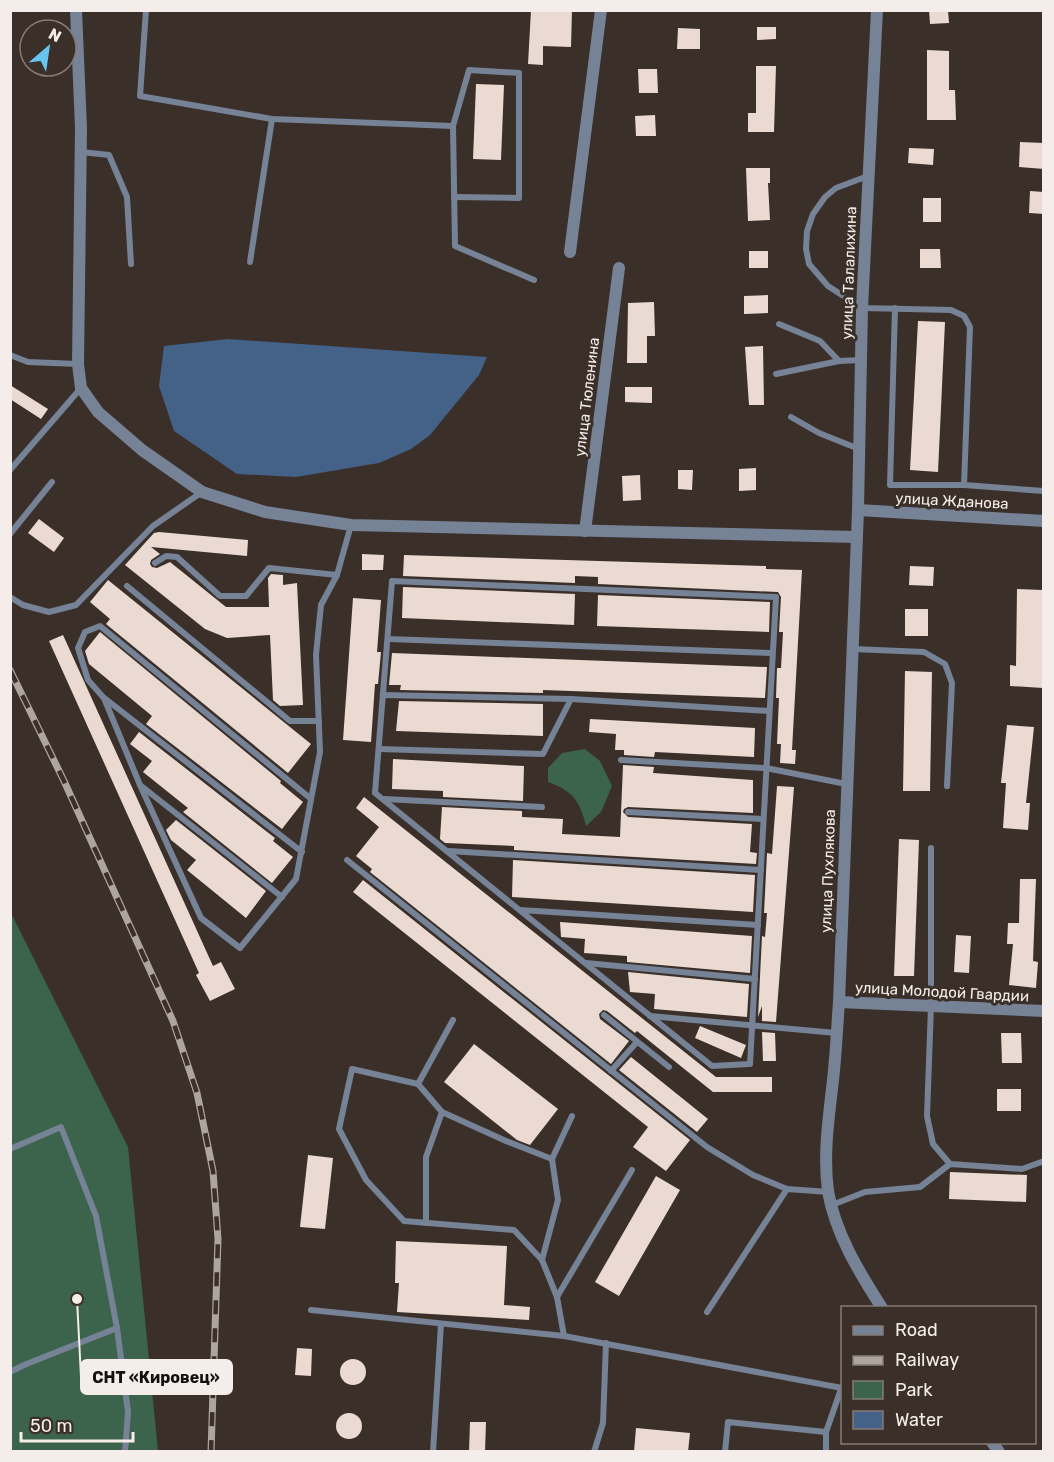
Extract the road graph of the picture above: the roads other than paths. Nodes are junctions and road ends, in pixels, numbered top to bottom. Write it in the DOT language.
graph roads {
  1 [pos="76,10"];
  2 [pos="146,10"];
  3 [pos="602,10"];
  4 [pos="877,10"];
  5 [pos="272,119"];
  6 [pos="453,126"];
  7 [pos="81,152"];
  8 [pos="868,176"];
  9 [pos="454,197"];
  10 [pos="570,252"];
  11 [pos="250,262"];
  12 [pos="131,264"];
  13 [pos="619,268"];
  14 [pos="534,280"];
  15 [pos="862,308"];
  16 [pos="895,308"];
  17 [pos="779,324"];
  18 [pos="10,355"];
  19 [pos="861,360"];
  20 [pos="838,361"];
  21 [pos="78,364"];
  22 [pos="776,374"];
  23 [pos="81,388"];
  24 [pos="791,417"];
  25 [pos="859,449"];
  26 [pos="10,470"];
  27 [pos="52,482"];
  28 [pos="964,485"];
  29 [pos="1044,491"];
  30 [pos="202,492"];
  31 [pos="858,510"];
  32 [pos="1044,521"];
  33 [pos="351,525"];
  34 [pos="585,531"];
  35 [pos="10,534"];
  36 [pos="857,537"];
  37 [pos="154,564"];
  38 [pos="338,575"];
  39 [pos="127,586"];
  40 [pos="10,597"];
  41 [pos="388,639"];
  42 [pos="853,649"];
  43 [pos="772,653"];
  44 [pos="383,695"];
  45 [pos="103,697"];
  46 [pos="571,699"];
  47 [pos="769,711"];
  48 [pos="319,721"];
  49 [pos="379,749"];
  50 [pos="621,760"];
  51 [pos="766,768"];
  52 [pos="846,784"];
  53 [pos="140,785"];
  54 [pos="947,786"];
  55 [pos="310,798"];
  56 [pos="383,799"];
  57 [pos="542,807"];
  58 [pos="628,812"];
  59 [pos="763,819"];
  60 [pos="932,848"];
  61 [pos="448,851"];
  62 [pos="302,852"];
  63 [pos="347,860"];
  64 [pos="761,870"];
  65 [pos="282,897"];
  66 [pos="520,910"];
  67 [pos="758,925"];
  68 [pos="585,963"];
  69 [pos="754,979"];
  70 [pos="839,1002"];
  71 [pos="931,1006"];
  72 [pos="1044,1011"];
  73 [pos="604,1015"];
  74 [pos="650,1016"];
  75 [pos="453,1020"];
  76 [pos="752,1024"];
  77 [pos="837,1033"];
  78 [pos="637,1042"];
  79 [pos="669,1067"];
  80 [pos="611,1071"];
  81 [pos="418,1084"];
  82 [pos="442,1112"];
  83 [pos="572,1116"];
  84 [pos="10,1149"];
  85 [pos="552,1159"];
  86 [pos="1044,1161"];
  87 [pos="950,1164"];
  88 [pos="632,1170"];
  89 [pos="787,1189"];
  90 [pos="829,1192"];
  91 [pos="832,1205"];
  92 [pos="426,1223"];
  93 [pos="542,1260"];
  94 [pos="557,1297"];
  95 [pos="881,1306"];
  96 [pos="311,1310"];
  97 [pos="707,1312"];
  98 [pos="441,1324"];
  99 [pos="117,1328"];
  100 [pos="564,1336"];
  101 [pos="606,1343"];
  102 [pos="10,1372"];
  103 [pos="841,1389"];
  104 [pos="841,1392"];
  105 [pos="826,1432"];
  106 [pos="125,1452"];
  107 [pos="433,1452"];
  108 [pos="594,1452"];
  109 [pos="725,1452"];
  110 [pos="826,1452"];
  1 -- 7 [label="street"];
  2 -- 5 [label="lane"];
  3 -- 10 [label="street"];
  4 -- 8 [label="street, улица Талалихина"];
  5 -- 6 [label="lane"];
  5 -- 11 [label="lane"];
  6 -- 9 [label="lane"];
  6 -- 9 [label="lane"];
  7 -- 12 [label="lane"];
  7 -- 21 [label="street"];
  8 -- 15 [label="street, улица Талалихина"];
  8 -- 15 [label="lane"];
  9 -- 14 [label="lane"];
  13 -- 34 [label="street, улица Тюленина"];
  15 -- 16 [label="lane"];
  15 -- 19 [label="street, улица Талалихина"];
  16 -- 28 [label="lane"];
  16 -- 28 [label="lane"];
  17 -- 20 [label="lane"];
  18 -- 21 [label="lane"];
  19 -- 20 [label="lane"];
  19 -- 25 [label="street, улица Талалихина"];
  20 -- 22 [label="lane"];
  21 -- 23 [label="street"];
  23 -- 26 [label="lane"];
  23 -- 30 [label="street"];
  24 -- 25 [label="lane"];
  25 -- 31 [label="street, улица Талалихина"];
  27 -- 35 [label="lane"];
  28 -- 29 [label="lane"];
  30 -- 33 [label="street"];
  30 -- 40 [label="lane"];
  31 -- 32 [label="street, улица Жданова"];
  31 -- 36 [label="street, улица Талалихина"];
  33 -- 34 [label="street"];
  33 -- 38 [label="lane"];
  34 -- 36 [label="street"];
  36 -- 42 [label="street, улица Пухлякова"];
  37 -- 38 [label="lane"];
  38 -- 48 [label="lane"];
  39 -- 48 [label="lane"];
  41 -- 43 [label="lane"];
  41 -- 43 [label="lane"];
  41 -- 44 [label="lane"];
  42 -- 52 [label="street, улица Пухлякова"];
  42 -- 54 [label="lane"];
  43 -- 47 [label="lane"];
  44 -- 46 [label="lane"];
  44 -- 49 [label="lane"];
  45 -- 53 [label="lane"];
  45 -- 55 [label="lane"];
  45 -- 62 [label="lane"];
  46 -- 47 [label="lane"];
  46 -- 49 [label="lane"];
  47 -- 51 [label="lane"];
  48 -- 55 [label="lane"];
  49 -- 56 [label="lane"];
  50 -- 51 [label="lane"];
  51 -- 52 [label="lane"];
  51 -- 59 [label="lane"];
  52 -- 70 [label="street, улица Пухлякова"];
  53 -- 65 [label="lane"];
  53 -- 65 [label="lane"];
  55 -- 62 [label="lane"];
  56 -- 57 [label="lane"];
  56 -- 61 [label="lane"];
  58 -- 59 [label="lane"];
  59 -- 64 [label="lane"];
  60 -- 71 [label="lane"];
  61 -- 64 [label="lane"];
  61 -- 66 [label="lane"];
  62 -- 65 [label="lane"];
  63 -- 80 [label="lane"];
  64 -- 67 [label="lane"];
  66 -- 67 [label="lane"];
  66 -- 68 [label="lane"];
  67 -- 69 [label="lane"];
  68 -- 69 [label="lane"];
  68 -- 74 [label="lane"];
  69 -- 76 [label="lane"];
  70 -- 71 [label="street, улица Молодой Гвардии"];
  70 -- 77 [label="street, улица Пухлякова"];
  71 -- 72 [label="street, улица Молодой Гвардии"];
  71 -- 87 [label="lane"];
  73 -- 78 [label="lane"];
  74 -- 76 [label="lane"];
  74 -- 76 [label="lane"];
  75 -- 81 [label="lane"];
  76 -- 77 [label="lane"];
  77 -- 90 [label="street, улица Пухлякова"];
  78 -- 79 [label="lane"];
  78 -- 80 [label="lane"];
  80 -- 89 [label="lane"];
  81 -- 82 [label="lane"];
  81 -- 92 [label="lane"];
  82 -- 85 [label="lane"];
  82 -- 92 [label="lane"];
  83 -- 85 [label="lane"];
  84 -- 99 [label="lane"];
  85 -- 93 [label="lane"];
  86 -- 87 [label="lane"];
  87 -- 91 [label="lane"];
  88 -- 94 [label="lane"];
  89 -- 90 [label="lane"];
  89 -- 97 [label="lane"];
  90 -- 91 [label="street, улица Пухлякова"];
  91 -- 95 [label="street, улица Пухлякова"];
  92 -- 93 [label="lane"];
  93 -- 94 [label="lane"];
  94 -- 100 [label="lane"];
  96 -- 98 [label="lane"];
  98 -- 100 [label="lane"];
  98 -- 107 [label="lane"];
  99 -- 102 [label="lane"];
  99 -- 106 [label="lane"];
  100 -- 101 [label="lane"];
  101 -- 103 [label="lane"];
  101 -- 108 [label="lane"];
  104 -- 105 [label="lane"];
  105 -- 109 [label="lane"];
  105 -- 110 [label="lane"];
}
